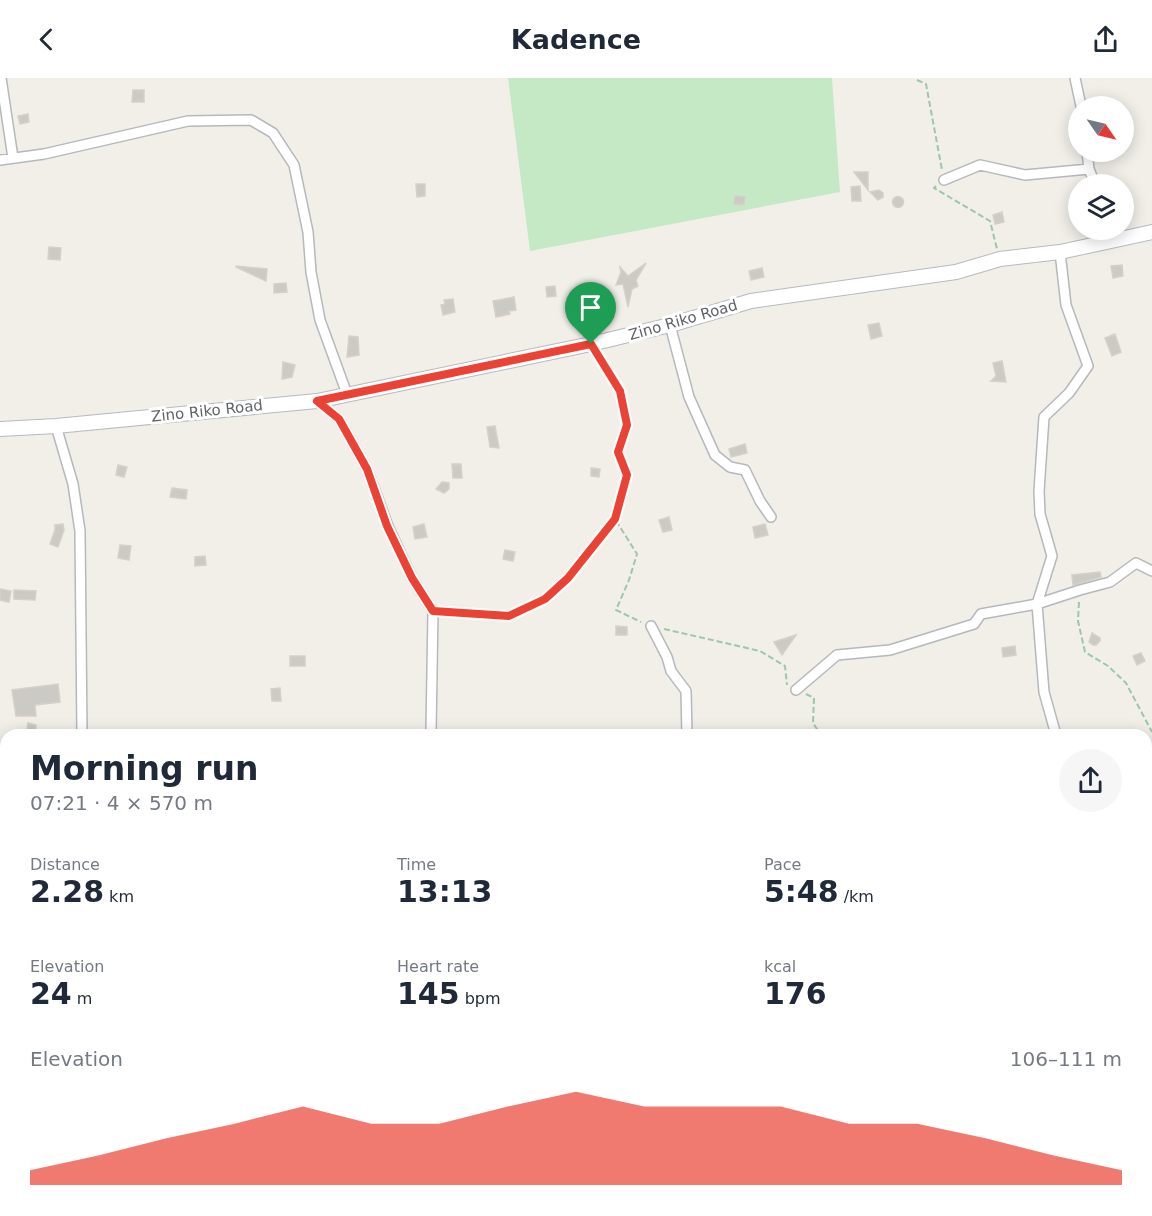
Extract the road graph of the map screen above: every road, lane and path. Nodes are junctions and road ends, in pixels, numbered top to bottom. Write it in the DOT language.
graph roads {
  1 [pos="2,78"];
  2 [pos="1075,78"];
  3 [pos="1080,96"];
  4 [pos="14,158"];
  5 [pos="0,160"];
  6 [pos="1088,162"];
  7 [pos="1089,169"];
  8 [pos="1091,174"];
  9 [pos="944,180"];
  10 [pos="1152,232"];
  11 [pos="1134,233"];
  12 [pos="1097,240"];
  13 [pos="1060,252"];
  14 [pos="670,325"];
  15 [pos="591,344"];
  16 [pos="347,394"];
  17 [pos="317,401"];
  18 [pos="56,426"];
  19 [pos="0,429"];
  20 [pos="771,517"];
  21 [pos="615,519"];
  22 [pos="1152,571"];
  23 [pos="1080,590"];
  24 [pos="1037,604"];
  25 [pos="433,611"];
  26 [pos="651,626"];
  27 [pos="796,690"];
  28 [pos="82,729"];
  29 [pos="431,729"];
  30 [pos="687,729"];
  31 [pos="817,729"];
  32 [pos="1054,729"];
  33 [pos="1150,729"];
  1 -- 4 [label="street"];
  2 -- 3 [label="street"];
  4 -- 5 [label="street"];
  4 -- 16 [label="street"];
  6 -- 7 [label="street"];
  7 -- 8 [label="street"];
  7 -- 9 [label="street"];
  10 -- 11 [label="street, Zino Riko Road"];
  12 -- 13 [label="street, Zino Riko Road"];
  13 -- 14 [label="street, Zino Riko Road"];
  13 -- 24 [label="street"];
  14 -- 15 [label="street, Zino Riko Road"];
  14 -- 20 [label="street"];
  15 -- 16 [label="street, Zino Riko Road"];
  15 -- 21 [label="path"];
  16 -- 17 [label="street, Zino Riko Road"];
  17 -- 18 [label="street, Zino Riko Road"];
  17 -- 25 [label="street"];
  18 -- 19 [label="street, Zino Riko Road"];
  18 -- 28 [label="street"];
  21 -- 25 [label="path"];
  21 -- 26 [label="path"];
  22 -- 23 [label="street"];
  23 -- 24 [label="street"];
  23 -- 33 [label="path"];
  24 -- 27 [label="street"];
  24 -- 32 [label="street"];
  25 -- 29 [label="street"];
  26 -- 27 [label="path"];
  26 -- 30 [label="street"];
  27 -- 31 [label="path"];
}
